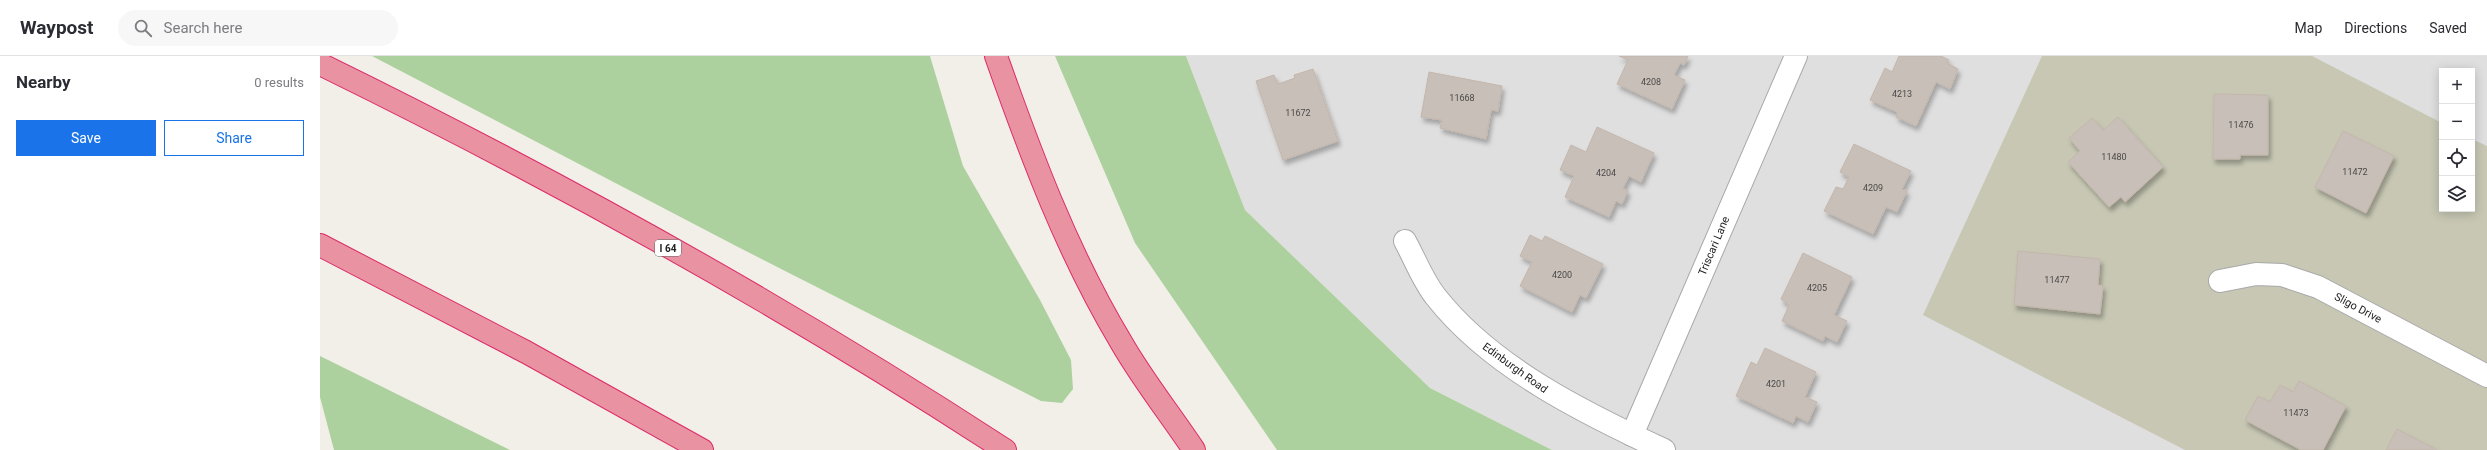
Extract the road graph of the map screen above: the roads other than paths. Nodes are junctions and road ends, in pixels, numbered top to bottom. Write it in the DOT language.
graph roads {
  1 [pos="996,56"];
  2 [pos="1796,56"];
  3 [pos="320,64"];
  4 [pos="1405,241"];
  5 [pos="320,245"];
  6 [pos="2220,281"];
  7 [pos="2487,376"];
  8 [pos="1632,435"];
  9 [pos="702,450"];
  10 [pos="1005,450"];
  11 [pos="1194,450"];
  12 [pos="1664,450"];
  1 -- 11 [label="highway"];
  2 -- 8 [label="street, Triscari Lane"];
  3 -- 10 [label="highway, I 64"];
  4 -- 8 [label="street, Edinburgh Road"];
  5 -- 9 [label="highway"];
  6 -- 7 [label="street, Sligo Drive"];
  8 -- 12 [label="street, Edinburgh Road"];
}
